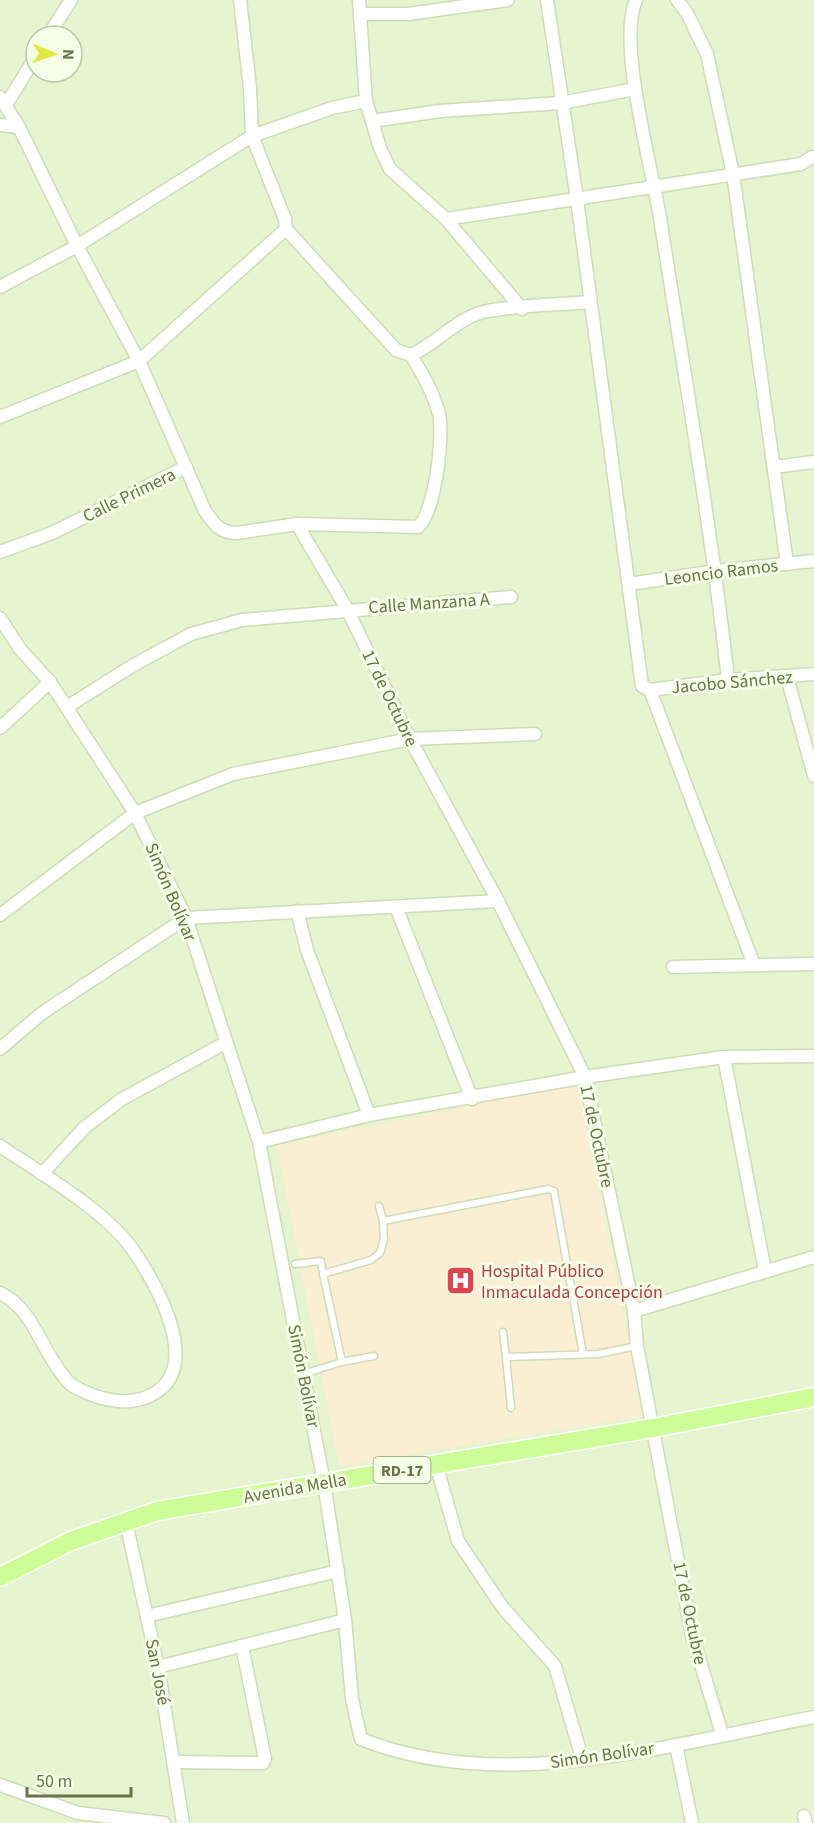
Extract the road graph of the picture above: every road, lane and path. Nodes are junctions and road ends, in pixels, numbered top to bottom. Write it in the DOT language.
graph roads {
  1 [pos="71,0"];
  2 [pos="240,0"];
  3 [pos="359,0"];
  4 [pos="508,0"];
  5 [pos="547,0"];
  6 [pos="636,0"];
  7 [pos="677,0"];
  8 [pos="361,14"];
  9 [pos="56,24"];
  10 [pos="24,72"];
  11 [pos="635,89"];
  12 [pos="3,101"];
  13 [pos="366,101"];
  14 [pos="561,103"];
  15 [pos="372,121"];
  16 [pos="0,125"];
  17 [pos="19,127"];
  18 [pos="252,136"];
  19 [pos="812,158"];
  20 [pos="733,174"];
  21 [pos="655,186"];
  22 [pos="578,199"];
  23 [pos="446,219"];
  24 [pos="286,229"];
  25 [pos="77,246"];
  26 [pos="0,287"];
  27 [pos="590,302"];
  28 [pos="522,309"];
  29 [pos="411,355"];
  30 [pos="139,361"];
  31 [pos="0,417"];
  32 [pos="814,462"];
  33 [pos="186,467"];
  34 [pos="774,467"];
  35 [pos="297,524"];
  36 [pos="0,552"];
  37 [pos="814,561"];
  38 [pos="787,564"];
  39 [pos="716,571"];
  40 [pos="628,584"];
  41 [pos="511,597"];
  42 [pos="347,609"];
  43 [pos="0,618"];
  44 [pos="814,674"];
  45 [pos="787,677"];
  46 [pos="728,680"];
  47 [pos="50,682"];
  48 [pos="650,690"];
  49 [pos="67,707"];
  50 [pos="0,728"];
  51 [pos="535,734"];
  52 [pos="410,740"];
  53 [pos="814,776"];
  54 [pos="135,813"];
  55 [pos="498,901"];
  56 [pos="396,907"];
  57 [pos="297,911"];
  58 [pos="0,915"];
  59 [pos="186,918"];
  60 [pos="814,964"];
  61 [pos="754,965"];
  62 [pos="673,967"];
  63 [pos="225,1043"];
  64 [pos="0,1049"];
  65 [pos="814,1056"];
  66 [pos="724,1057"];
  67 [pos="585,1077"];
  68 [pos="472,1099"];
  69 [pos="369,1115"];
  70 [pos="259,1142"];
  71 [pos="0,1146"];
  72 [pos="42,1174"];
  73 [pos="379,1206"];
  74 [pos="383,1221"];
  75 [pos="814,1257"];
  76 [pos="295,1264"];
  77 [pos="765,1271"];
  78 [pos="322,1274"];
  79 [pos="0,1293"];
  80 [pos="633,1311"];
  81 [pos="503,1332"];
  82 [pos="637,1346"];
  83 [pos="583,1354"];
  84 [pos="374,1356"];
  85 [pos="506,1357"];
  86 [pos="342,1362"];
  87 [pos="303,1374"];
  88 [pos="814,1398"];
  89 [pos="511,1408"];
  90 [pos="653,1428"];
  91 [pos="436,1464"];
  92 [pos="324,1483"];
  93 [pos="126,1522"];
  94 [pos="338,1571"];
  95 [pos="0,1577"];
  96 [pos="147,1616"];
  97 [pos="345,1620"];
  98 [pos="242,1646"];
  99 [pos="158,1666"];
  100 [pos="814,1717"];
  101 [pos="722,1734"];
  102 [pos="676,1745"];
  103 [pos="582,1758"];
  104 [pos="174,1762"];
  105 [pos="0,1785"];
  106 [pos="76,1818"];
  107 [pos="164,1823"];
  108 [pos="183,1823"];
  109 [pos="692,1823"];
  1 -- 9 [label="street"];
  2 -- 18 [label="street"];
  3 -- 8 [label="street"];
  4 -- 8 [label="street"];
  5 -- 14 [label="street"];
  6 -- 11 [label="street"];
  7 -- 20 [label="street"];
  8 -- 13 [label="street"];
  10 -- 12 [label="street"];
  11 -- 14 [label="street"];
  11 -- 21 [label="street"];
  12 -- 17 [label="street"];
  13 -- 15 [label="street"];
  13 -- 18 [label="street"];
  14 -- 15 [label="street"];
  14 -- 22 [label="street"];
  15 -- 23 [label="street"];
  16 -- 17 [label="street"];
  17 -- 25 [label="street"];
  18 -- 24 [label="street"];
  18 -- 25 [label="street"];
  19 -- 20 [label="street"];
  20 -- 21 [label="street"];
  20 -- 34 [label="street"];
  21 -- 22 [label="street"];
  21 -- 39 [label="street"];
  22 -- 23 [label="street"];
  22 -- 27 [label="street"];
  23 -- 28 [label="street"];
  24 -- 29 [label="street"];
  24 -- 30 [label="street"];
  25 -- 26 [label="street"];
  25 -- 30 [label="street"];
  27 -- 28 [label="street"];
  27 -- 40 [label="street"];
  28 -- 29 [label="street"];
  29 -- 35 [label="street, Calle Primera"];
  30 -- 31 [label="street"];
  30 -- 33 [label="street"];
  32 -- 34 [label="street"];
  33 -- 35 [label="street, Calle Primera"];
  33 -- 36 [label="street, Calle Primera"];
  34 -- 38 [label="street"];
  35 -- 42 [label="street, 17 de Octubre"];
  37 -- 38 [label="street, Leoncio Ramos"];
  38 -- 39 [label="street, Leoncio Ramos"];
  39 -- 40 [label="street, Leoncio Ramos"];
  39 -- 46 [label="street"];
  40 -- 48 [label="street"];
  41 -- 42 [label="street, Calle Manzana A"];
  42 -- 49 [label="street, Calle Manzana A"];
  42 -- 52 [label="street, 17 de Octubre"];
  43 -- 47 [label="street, Simón Bolívar"];
  44 -- 45 [label="street, Jacobo Sánchez"];
  45 -- 46 [label="street, Jacobo Sánchez"];
  45 -- 53 [label="street"];
  46 -- 48 [label="street, Jacobo Sánchez"];
  47 -- 49 [label="street, Simón Bolívar"];
  47 -- 50 [label="street"];
  48 -- 61 [label="street"];
  49 -- 54 [label="street, Simón Bolívar"];
  51 -- 52 [label="street"];
  52 -- 54 [label="street"];
  52 -- 55 [label="street, 17 de Octubre"];
  54 -- 58 [label="street"];
  54 -- 59 [label="street, Simón Bolívar"];
  55 -- 56 [label="street"];
  55 -- 67 [label="street, 17 de Octubre"];
  56 -- 57 [label="street"];
  56 -- 68 [label="street"];
  57 -- 59 [label="street"];
  57 -- 69 [label="street"];
  59 -- 63 [label="street, Simón Bolívar"];
  59 -- 64 [label="street"];
  60 -- 61 [label="street"];
  61 -- 62 [label="street"];
  63 -- 70 [label="street, Simón Bolívar"];
  63 -- 72 [label="street"];
  65 -- 66 [label="street"];
  66 -- 67 [label="street"];
  66 -- 77 [label="street"];
  67 -- 68 [label="street"];
  67 -- 80 [label="street, 17 de Octubre"];
  68 -- 69 [label="street"];
  69 -- 70 [label="street"];
  70 -- 87 [label="street, Simón Bolívar"];
  71 -- 72 [label="street"];
  72 -- 79 [label="street"];
  73 -- 74 [label="lane"];
  74 -- 78 [label="lane"];
  74 -- 83 [label="lane"];
  75 -- 77 [label="street"];
  76 -- 78 [label="lane"];
  77 -- 80 [label="street"];
  78 -- 86 [label="lane"];
  80 -- 82 [label="street, 17 de Octubre"];
  81 -- 85 [label="lane"];
  82 -- 83 [label="lane"];
  82 -- 90 [label="street, 17 de Octubre"];
  83 -- 85 [label="lane"];
  84 -- 86 [label="lane"];
  85 -- 89 [label="lane"];
  86 -- 87 [label="lane"];
  87 -- 92 [label="street, Simón Bolívar"];
  88 -- 90 [label="main road, Avenida Mella / RD-17"];
  90 -- 91 [label="main road, Avenida Mella / RD-17"];
  90 -- 101 [label="street, 17 de Octubre"];
  91 -- 92 [label="main road, Avenida Mella / RD-17"];
  91 -- 103 [label="street"];
  92 -- 93 [label="main road, Avenida Mella / RD-17"];
  92 -- 94 [label="street, Simón Bolívar"];
  93 -- 95 [label="main road, Avenida Mella / RD-17"];
  93 -- 96 [label="street, San José"];
  94 -- 96 [label="street"];
  94 -- 97 [label="street, Simón Bolívar"];
  96 -- 99 [label="street, San José"];
  97 -- 98 [label="street"];
  97 -- 103 [label="street, Simón Bolívar"];
  98 -- 99 [label="street"];
  98 -- 104 [label="street"];
  99 -- 104 [label="street, San José"];
  100 -- 101 [label="street, Simón Bolívar"];
  101 -- 102 [label="street, Simón Bolívar"];
  102 -- 103 [label="street, Simón Bolívar"];
  102 -- 109 [label="street"];
  104 -- 108 [label="street, San José"];
  105 -- 106 [label="street"];
  106 -- 107 [label="street"];
}
